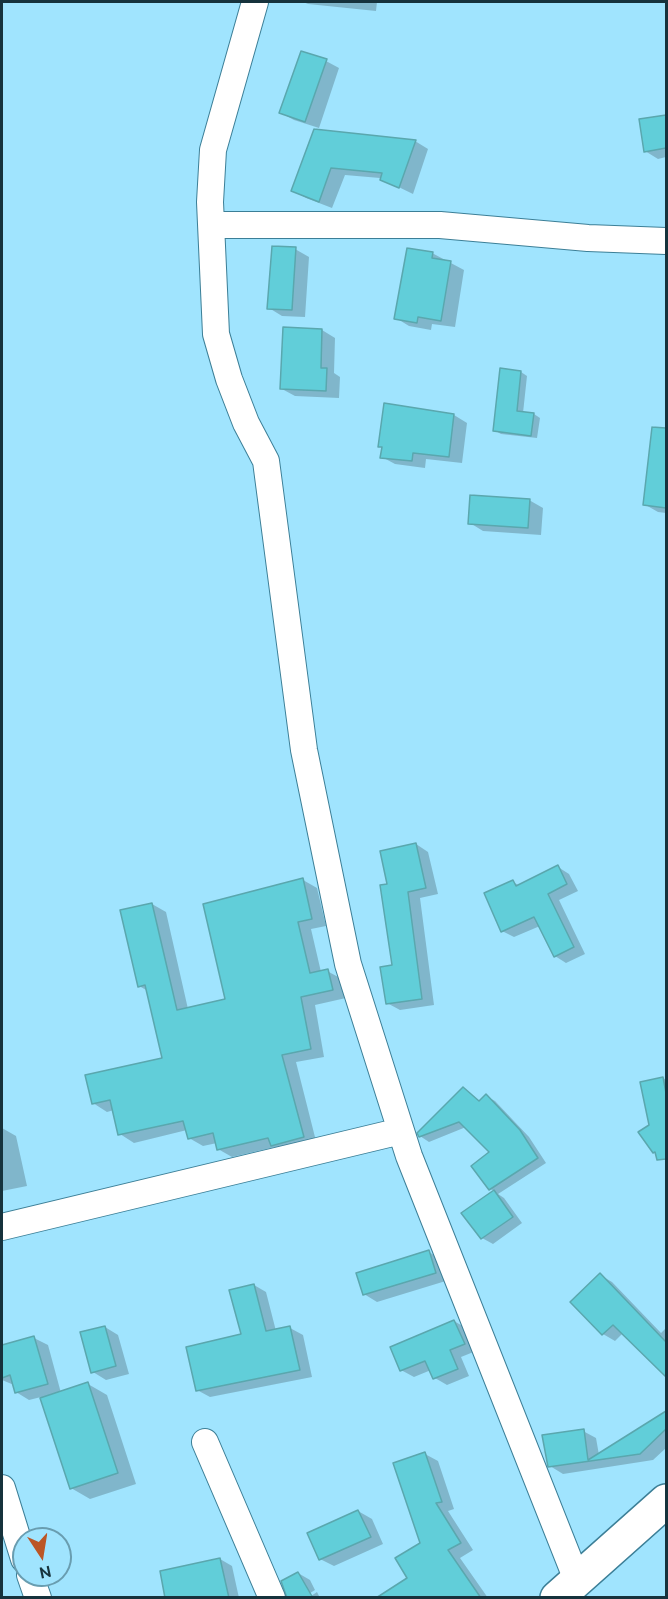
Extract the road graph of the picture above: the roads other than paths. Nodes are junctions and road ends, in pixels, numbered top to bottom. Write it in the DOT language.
graph roads {
  1 [pos="255,2"];
  2 [pos="213,225"];
  3 [pos="666,241"];
  4 [pos="401,1131"];
  5 [pos="2,1227"];
  6 [pos="205,1442"];
  7 [pos="2,1488"];
  8 [pos="666,1501"];
  9 [pos="14,1527"];
  10 [pos="567,1589"];
  11 [pos="272,1598"];
  1 -- 2 [label="street"];
  2 -- 3 [label="street"];
  2 -- 4 [label="street"];
  4 -- 5 [label="street"];
  4 -- 10 [label="street"];
  6 -- 11 [label="street"];
  7 -- 9 [label="street"];
  8 -- 10 [label="main road"];
}
